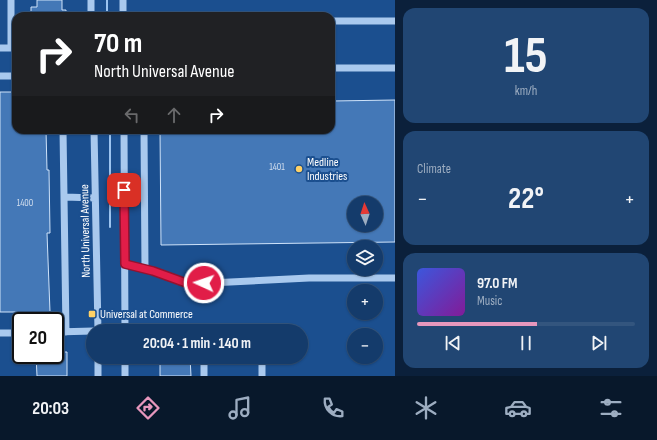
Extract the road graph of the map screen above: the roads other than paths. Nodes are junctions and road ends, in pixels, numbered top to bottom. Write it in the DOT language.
graph roads {
  1 [pos="11,0"];
  2 [pos="91,0"];
  3 [pos="123,0"];
  4 [pos="91,12"];
  5 [pos="123,12"];
  6 [pos="12,16"];
  7 [pos="395,21"];
  8 [pos="335,22"];
  9 [pos="0,48"];
  10 [pos="12,48"];
  11 [pos="335,68"];
  12 [pos="395,68"];
  13 [pos="0,76"];
  14 [pos="12,76"];
  15 [pos="63,134"];
  16 [pos="94,134"];
  17 [pos="124,134"];
  18 [pos="144,134"];
  19 [pos="65,197"];
  20 [pos="95,198"];
  21 [pos="125,264"];
  22 [pos="144,269"];
  23 [pos="395,278"];
  24 [pos="98,324"];
  25 [pos="125,324"];
  26 [pos="86,331"];
  27 [pos="66,332"];
  28 [pos="0,333"];
  29 [pos="12,333"];
  30 [pos="98,364"];
  31 [pos="125,364"];
  32 [pos="204,364"];
  33 [pos="262,364"];
  34 [pos="98,376"];
  35 [pos="125,376"];
  36 [pos="204,376"];
  37 [pos="262,376"];
  1 -- 6 [label="street"];
  2 -- 4 [label="street"];
  3 -- 5 [label="street"];
  7 -- 8 [label="street"];
  9 -- 10 [label="street"];
  11 -- 12 [label="street"];
  13 -- 14 [label="street"];
  15 -- 19 [label="street"];
  16 -- 20 [label="street, North Universal Avenue"];
  17 -- 21 [label="street"];
  18 -- 22 [label="street"];
  19 -- 20 [label="street"];
  19 -- 27 [label="street"];
  20 -- 24 [label="street, North Universal Avenue"];
  21 -- 22 [label="street"];
  21 -- 25 [label="street"];
  22 -- 23 [label="street"];
  26 -- 27 [label="street"];
  28 -- 29 [label="street"];
  30 -- 34 [label="street"];
  31 -- 35 [label="street"];
  32 -- 36 [label="street"];
  33 -- 37 [label="street"];
}
